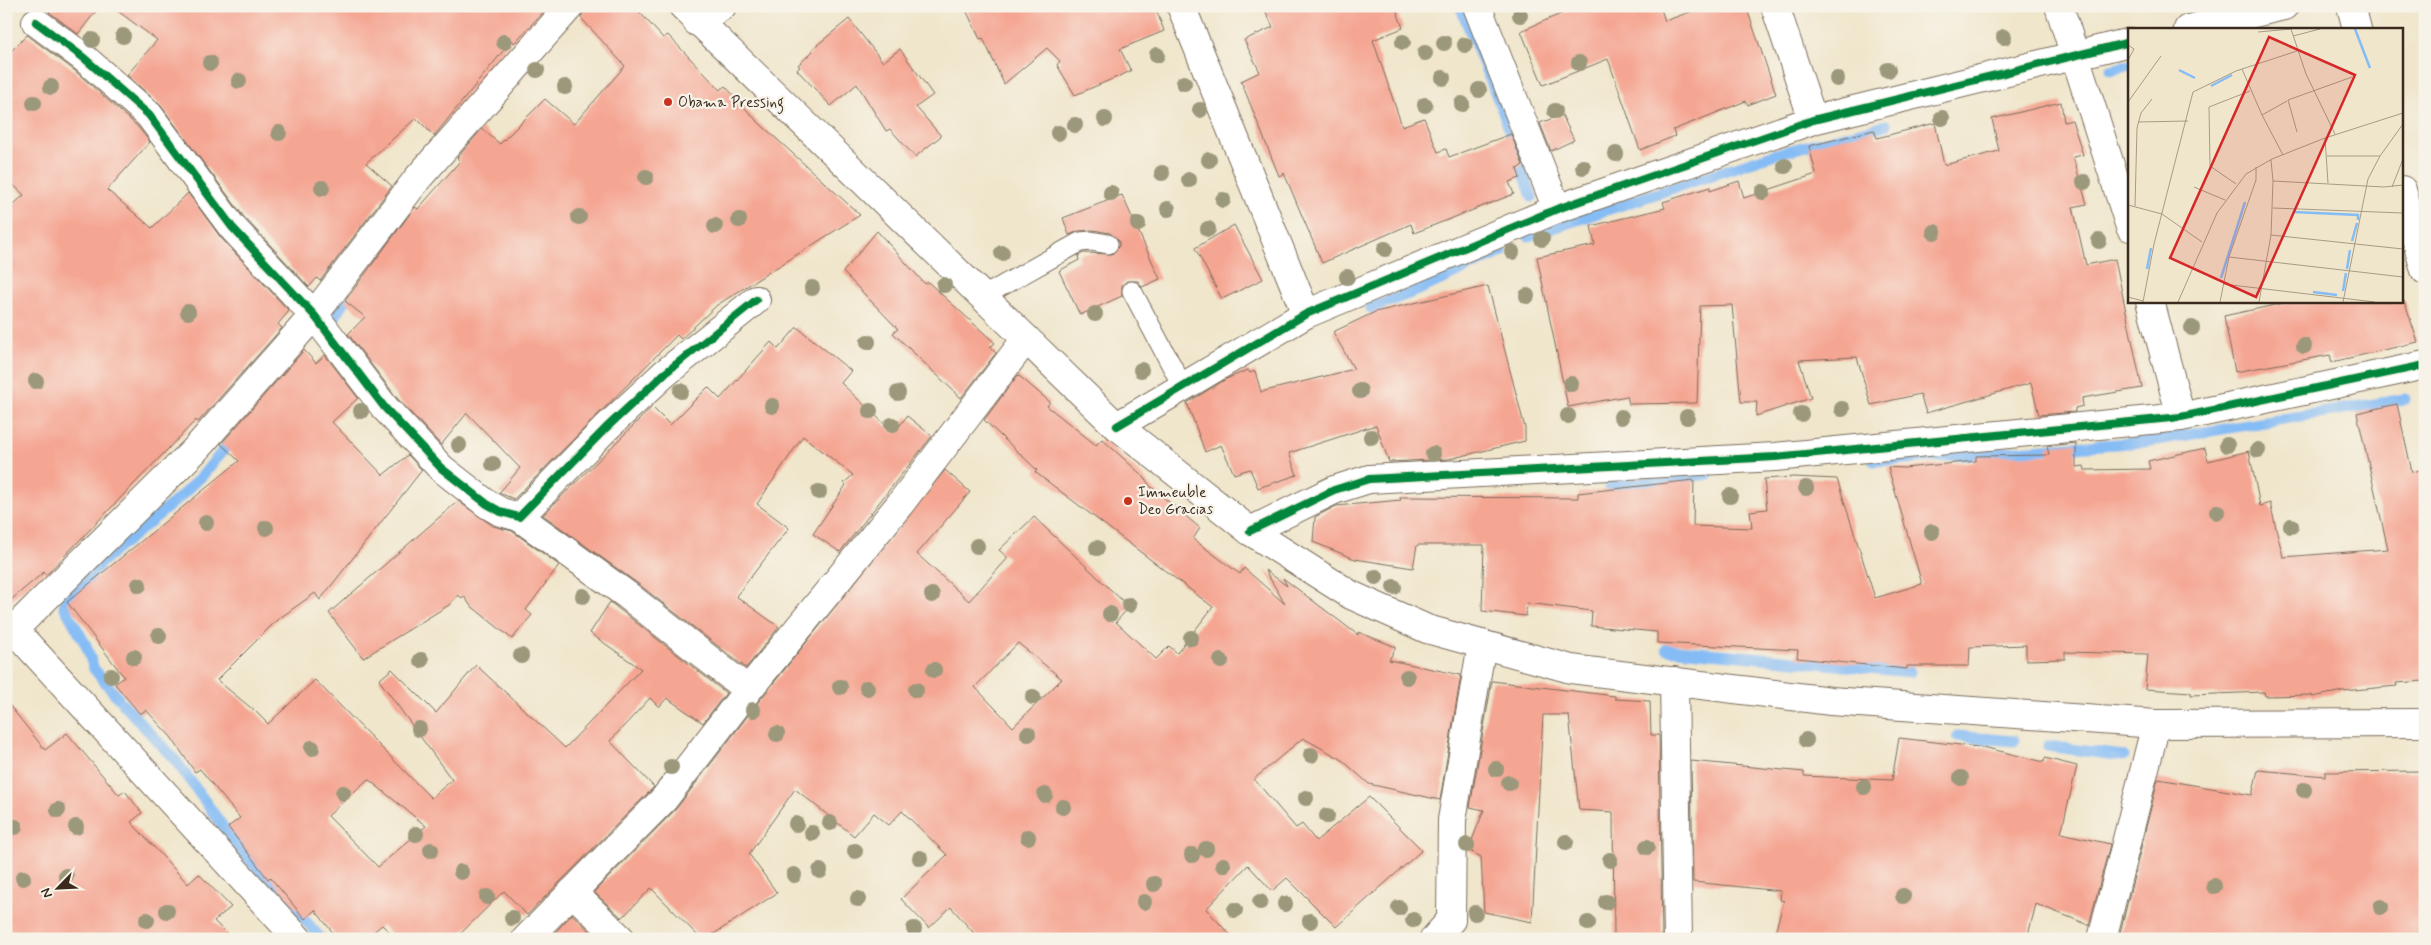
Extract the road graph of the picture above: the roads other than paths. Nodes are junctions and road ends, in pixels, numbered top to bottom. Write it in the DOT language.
graph roads {
  1 [pos="570,6"];
  2 [pos="722,6"];
  3 [pos="1181,6"];
  4 [pos="1477,6"];
  5 [pos="1775,6"];
  6 [pos="2059,6"];
  7 [pos="2284,6"];
  8 [pos="2351,6"];
  9 [pos="690,14"];
  10 [pos="36,22"];
  11 [pos="2192,28"];
  12 [pos="2357,28"];
  13 [pos="2128,42"];
  14 [pos="2074,55"];
  15 [pos="1813,120"];
  16 [pos="2404,197"];
  17 [pos="1557,210"];
  18 [pos="2128,221"];
  19 [pos="1108,244"];
  20 [pos="2425,270"];
  21 [pos="1132,291"];
  22 [pos="982,297"];
  23 [pos="756,300"];
  24 [pos="2150,302"];
  25 [pos="1306,314"];
  26 [pos="314,315"];
  27 [pos="1026,339"];
  28 [pos="2425,365"];
  29 [pos="1184,387"];
  30 [pos="2181,417"];
  31 [pos="1117,426"];
  32 [pos="519,517"];
  33 [pos="1250,531"];
  34 [pos="10,634"];
  35 [pos="1482,644"];
  36 [pos="1674,681"];
  37 [pos="748,690"];
  38 [pos="2425,723"];
  39 [pos="2156,724"];
  40 [pos="572,892"];
  41 [pos="298,939"];
  42 [pos="526,939"];
  43 [pos="620,939"];
  44 [pos="1434,939"];
  45 [pos="1678,939"];
  46 [pos="2102,939"];
  1 -- 26 [label="street"];
  2 -- 9 [label="street"];
  3 -- 25 [label="street"];
  4 -- 17 [label="street"];
  5 -- 15 [label="street"];
  6 -- 14 [label="street"];
  7 -- 11 [label="street"];
  8 -- 12 [label="street"];
  9 -- 22 [label="street"];
  10 -- 26 [label="street"];
  13 -- 14 [label="street"];
  14 -- 15 [label="street"];
  14 -- 18 [label="street"];
  15 -- 17 [label="street"];
  16 -- 20 [label="street"];
  17 -- 25 [label="street"];
  19 -- 22 [label="lane"];
  21 -- 29 [label="lane"];
  22 -- 27 [label="street"];
  23 -- 32 [label="street"];
  24 -- 30 [label="street"];
  25 -- 29 [label="street"];
  26 -- 32 [label="street"];
  26 -- 34 [label="street"];
  27 -- 31 [label="street"];
  27 -- 37 [label="street"];
  28 -- 30 [label="street"];
  29 -- 31 [label="street"];
  30 -- 33 [label="street"];
  31 -- 33 [label="street"];
  32 -- 37 [label="street"];
  33 -- 35 [label="street"];
  34 -- 41 [label="street"];
  35 -- 36 [label="street"];
  35 -- 44 [label="street"];
  36 -- 39 [label="street"];
  36 -- 45 [label="street"];
  37 -- 40 [label="street"];
  38 -- 39 [label="street"];
  39 -- 46 [label="street"];
  40 -- 42 [label="street"];
  40 -- 43 [label="street"];
}
